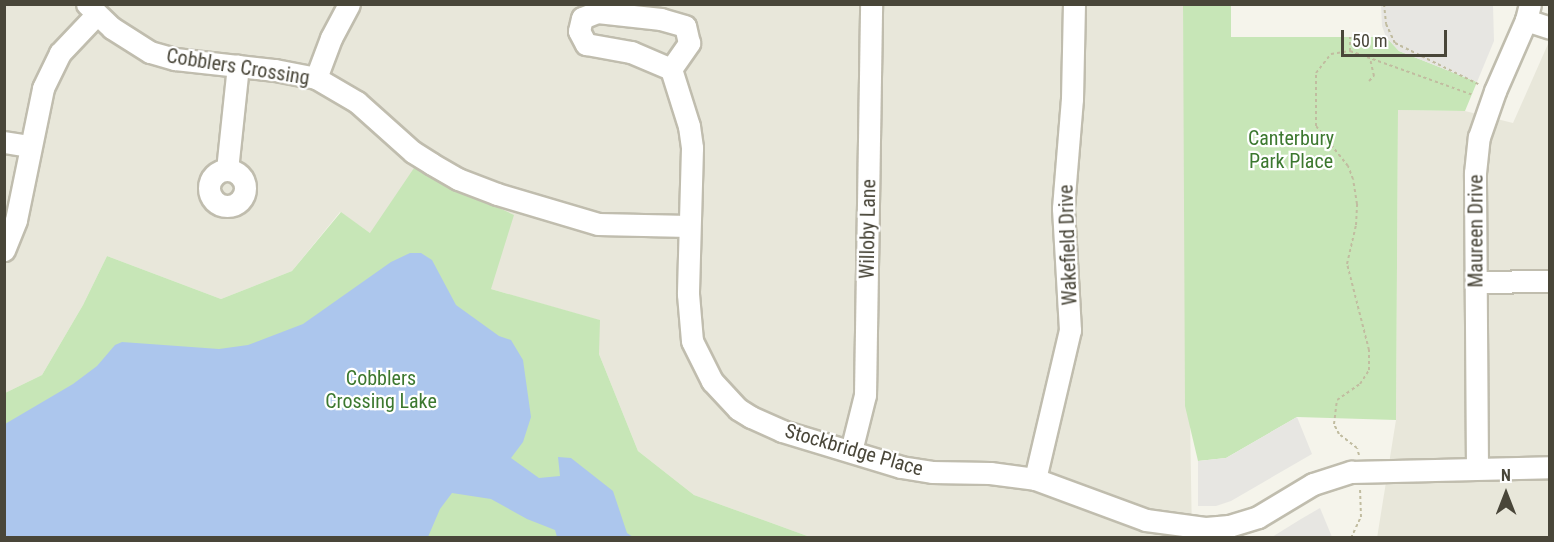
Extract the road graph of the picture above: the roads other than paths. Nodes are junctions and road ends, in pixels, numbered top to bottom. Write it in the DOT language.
graph roads {
  1 [pos="349,4"];
  2 [pos="871,4"];
  3 [pos="1073,6"];
  4 [pos="92,10"];
  5 [pos="1528,12"];
  6 [pos="1550,28"];
  7 [pos="237,66"];
  8 [pos="671,69"];
  9 [pos="316,78"];
  10 [pos="4,142"];
  11 [pos="30,146"];
  12 [pos="227,170"];
  13 [pos="689,226"];
  14 [pos="4,250"];
  15 [pos="1550,281"];
  16 [pos="1476,282"];
  17 [pos="851,451"];
  18 [pos="1550,467"];
  19 [pos="1477,468"];
  20 [pos="1035,479"];
  1 -- 9 [label="street"];
  2 -- 17 [label="street, Willoby Lane"];
  3 -- 20 [label="street, Wakefield Drive"];
  4 -- 7 [label="street, Cobblers Crossing"];
  4 -- 11 [label="street"];
  5 -- 6 [label="street"];
  5 -- 16 [label="street, Maureen Drive"];
  7 -- 9 [label="street, Cobblers Crossing"];
  7 -- 12 [label="street"];
  8 -- 8 [label="street"];
  8 -- 13 [label="street, Stockbridge Place"];
  9 -- 13 [label="street, Cobblers Crossing"];
  10 -- 11 [label="street"];
  11 -- 14 [label="street"];
  13 -- 17 [label="street, Stockbridge Place"];
  15 -- 16 [label="street"];
  16 -- 19 [label="street, Maureen Drive"];
  17 -- 20 [label="street, Stockbridge Place"];
  18 -- 19 [label="street, Stockbridge Place"];
  19 -- 20 [label="street, Stockbridge Place"];
}
